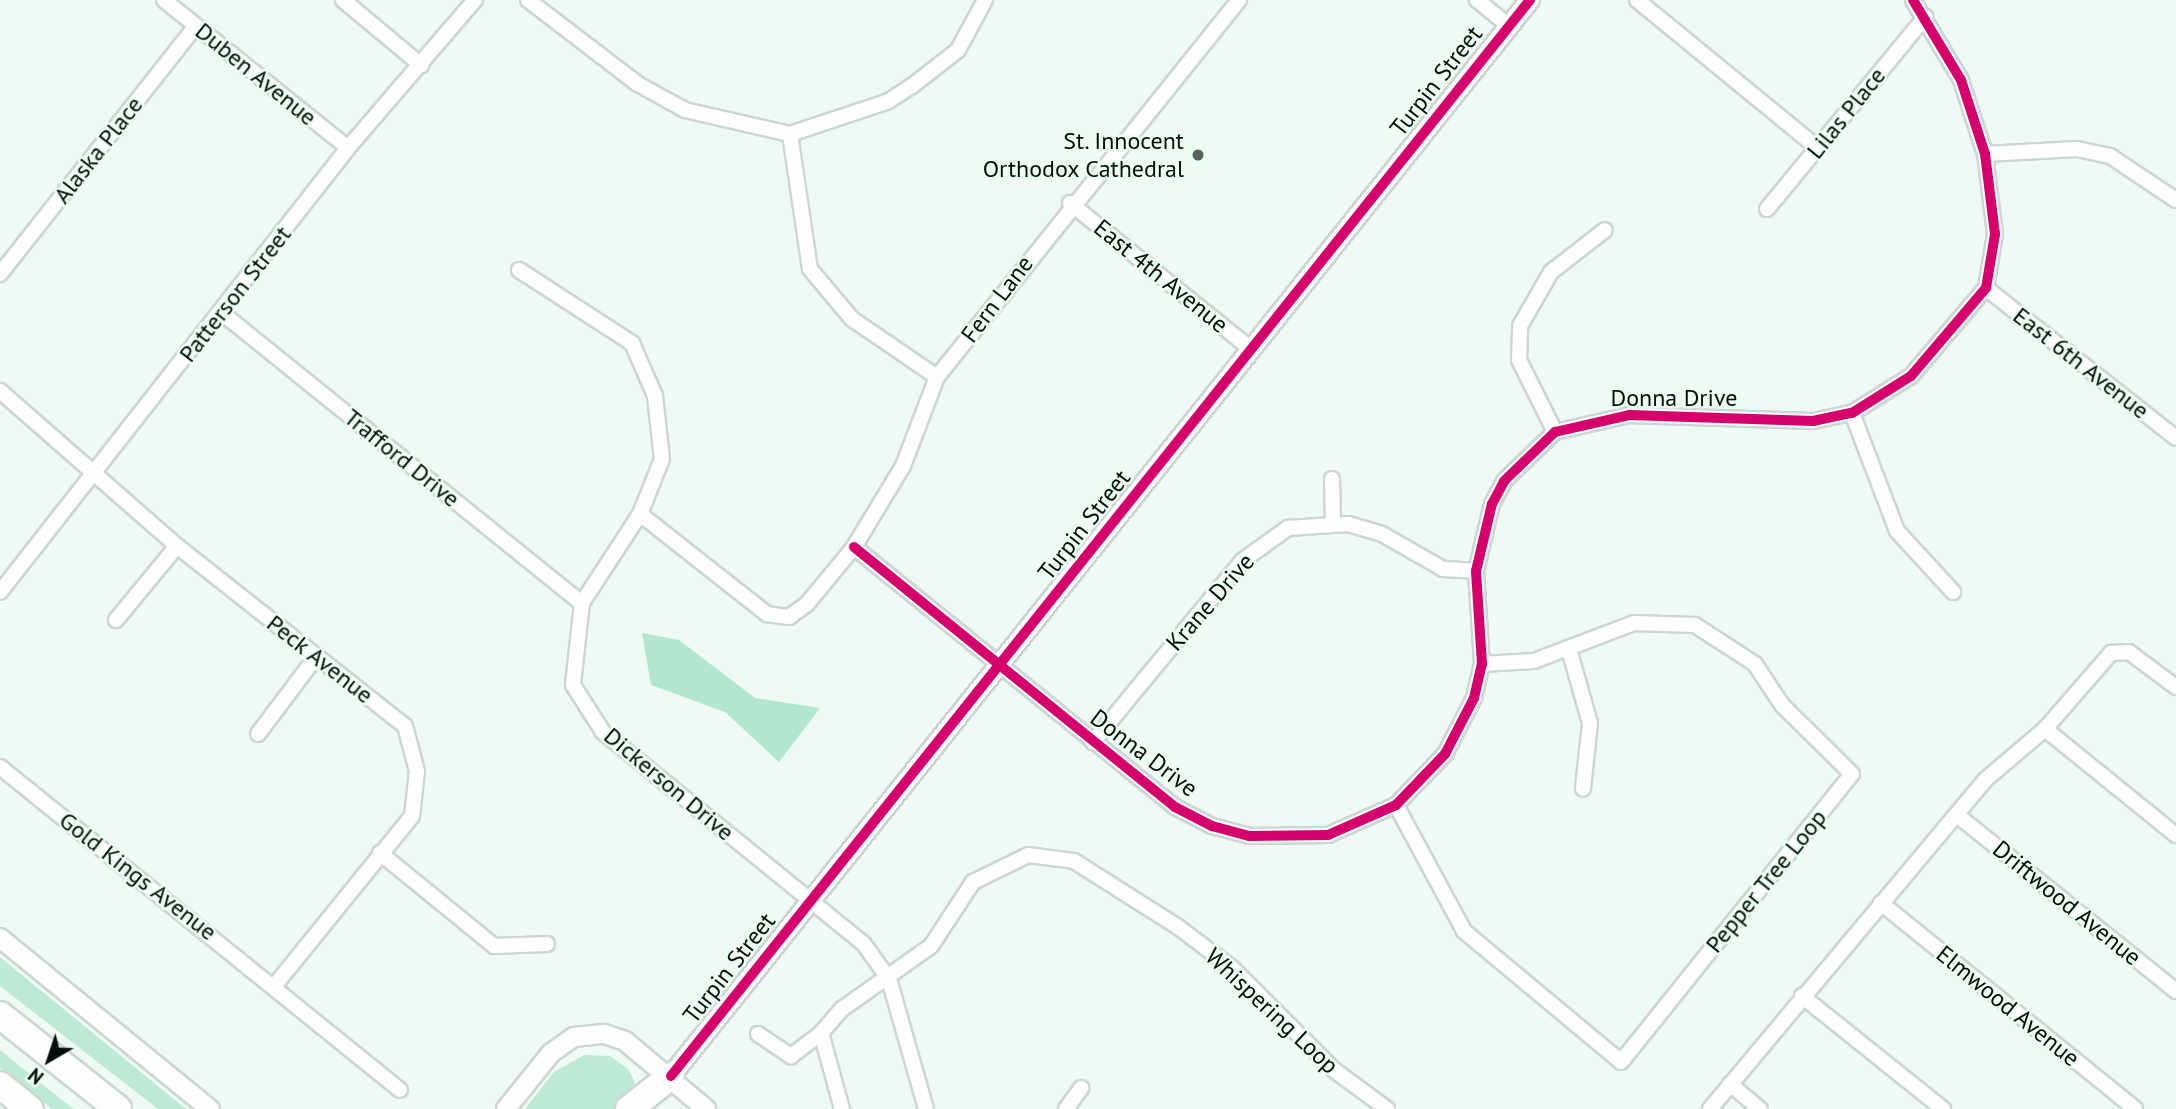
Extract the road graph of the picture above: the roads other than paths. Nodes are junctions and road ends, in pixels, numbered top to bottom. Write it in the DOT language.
graph roads {
  1 [pos="164,0"];
  2 [pos="343,0"];
  3 [pos="475,0"];
  4 [pos="528,0"];
  5 [pos="985,0"];
  6 [pos="1239,0"];
  7 [pos="1477,0"];
  8 [pos="1530,0"];
  9 [pos="1637,0"];
  10 [pos="1913,0"];
  11 [pos="1925,17"];
  12 [pos="1507,25"];
  13 [pos="196,26"];
  14 [pos="421,65"];
  15 [pos="790,134"];
  16 [pos="348,148"];
  17 [pos="1818,148"];
  18 [pos="1985,154"];
  19 [pos="2176,200"];
  20 [pos="1070,203"];
  21 [pos="1767,209"];
  22 [pos="1605,230"];
  23 [pos="519,270"];
  24 [pos="0,274"];
  25 [pos="1986,288"];
  26 [pos="222,313"];
  27 [pos="1251,349"];
  28 [pos="937,376"];
  29 [pos="0,391"];
  30 [pos="1852,413"];
  31 [pos="1555,432"];
  32 [pos="2176,438"];
  33 [pos="96,470"];
  34 [pos="1332,479"];
  35 [pos="640,514"];
  36 [pos="1333,523"];
  37 [pos="177,546"];
  38 [pos="854,547"];
  39 [pos="1476,571"];
  40 [pos="0,592"];
  41 [pos="1954,592"];
  42 [pos="582,603"];
  43 [pos="116,620"];
  44 [pos="1569,649"];
  45 [pos="316,657"];
  46 [pos="1482,664"];
  47 [pos="998,667"];
  48 [pos="2176,687"];
  49 [pos="2045,729"];
  50 [pos="258,734"];
  51 [pos="1093,742"];
  52 [pos="0,766"];
  53 [pos="1583,789"];
  54 [pos="1396,805"];
  55 [pos="1957,815"];
  56 [pos="2176,835"];
  57 [pos="380,853"];
  58 [pos="810,899"];
  59 [pos="1881,903"];
  60 [pos="0,938"];
  61 [pos="547,944"];
  62 [pos="889,979"];
  63 [pos="275,985"];
  64 [pos="2176,990"];
  65 [pos="1802,996"];
  66 [pos="0,1015"];
  67 [pos="821,1033"];
  68 [pos="758,1034"];
  69 [pos="30,1039"];
  70 [pos="671,1076"];
  71 [pos="1730,1084"];
  72 [pos="0,1085"];
  73 [pos="1081,1088"];
  74 [pos="400,1090"];
  75 [pos="30,1109"];
  76 [pos="118,1109"];
  77 [pos="136,1109"];
  78 [pos="210,1109"];
  79 [pos="506,1109"];
  80 [pos="629,1109"];
  81 [pos="653,1109"];
  82 [pos="706,1109"];
  83 [pos="842,1109"];
  84 [pos="926,1109"];
  85 [pos="1066,1109"];
  86 [pos="1387,1109"];
  87 [pos="1710,1109"];
  88 [pos="1760,1109"];
  89 [pos="1943,1109"];
  90 [pos="2135,1109"];
  1 -- 13 [label="street, Duben Avenue"];
  2 -- 14 [label="street"];
  3 -- 14 [label="street, Patterson Street"];
  4 -- 15 [label="street"];
  5 -- 15 [label="street"];
  6 -- 20 [label="street, Fern Lane"];
  7 -- 12 [label="street"];
  8 -- 12 [label="street, Turpin Street"];
  9 -- 17 [label="street"];
  10 -- 11 [label="street"];
  11 -- 17 [label="street, Lilas Place"];
  11 -- 18 [label="street"];
  12 -- 27 [label="street, Turpin Street"];
  13 -- 16 [label="street, Duben Avenue"];
  13 -- 24 [label="street, Alaska Place"];
  14 -- 16 [label="street, Patterson Street"];
  15 -- 28 [label="street"];
  16 -- 26 [label="street, Patterson Street"];
  17 -- 21 [label="street, Lilas Place"];
  18 -- 19 [label="street"];
  18 -- 25 [label="street"];
  20 -- 27 [label="street, East 4th Avenue"];
  20 -- 28 [label="street, Fern Lane"];
  22 -- 31 [label="street"];
  23 -- 35 [label="street, Dickerson Drive"];
  25 -- 30 [label="street, Donna Drive"];
  25 -- 32 [label="street, East 6th Avenue"];
  26 -- 33 [label="street, Patterson Street"];
  26 -- 42 [label="street, Trafford Drive"];
  27 -- 47 [label="street, Turpin Street"];
  28 -- 38 [label="street, Fern Lane"];
  29 -- 33 [label="street, Peck Avenue"];
  30 -- 31 [label="street, Donna Drive"];
  30 -- 41 [label="street"];
  31 -- 39 [label="street, Donna Drive"];
  33 -- 37 [label="street, Peck Avenue"];
  33 -- 40 [label="street, Patterson Street"];
  34 -- 36 [label="street"];
  35 -- 38 [label="street, Fern Lane"];
  35 -- 42 [label="street, Dickerson Drive"];
  36 -- 39 [label="street, Krane Drive"];
  36 -- 51 [label="street, Krane Drive"];
  37 -- 43 [label="street"];
  37 -- 45 [label="street, Peck Avenue"];
  38 -- 47 [label="street, Donna Drive"];
  39 -- 46 [label="street, Donna Drive"];
  42 -- 58 [label="street, Dickerson Drive"];
  44 -- 46 [label="street, Pepper Tree Loop"];
  44 -- 53 [label="street"];
  44 -- 54 [label="street, Pepper Tree Loop"];
  45 -- 50 [label="street"];
  45 -- 57 [label="street, Peck Avenue"];
  46 -- 54 [label="street, Donna Drive"];
  47 -- 51 [label="street, Donna Drive"];
  47 -- 58 [label="street, Turpin Street"];
  48 -- 49 [label="street"];
  49 -- 55 [label="street"];
  49 -- 56 [label="street"];
  51 -- 54 [label="street, Donna Drive"];
  52 -- 63 [label="street, Gold Kings Avenue"];
  55 -- 59 [label="street"];
  55 -- 64 [label="street, Driftwood Avenue"];
  57 -- 61 [label="street"];
  57 -- 63 [label="street, Peck Avenue"];
  58 -- 62 [label="street, Dickerson Drive"];
  58 -- 70 [label="street, Turpin Street"];
  59 -- 65 [label="street"];
  59 -- 90 [label="street, Elmwood Avenue"];
  60 -- 78 [label="street"];
  62 -- 67 [label="street, Whispering Loop"];
  62 -- 84 [label="street, Dickerson Drive"];
  62 -- 86 [label="street, Whispering Loop"];
  63 -- 74 [label="street, Gold Kings Avenue"];
  65 -- 71 [label="street"];
  65 -- 89 [label="street"];
  66 -- 69 [label="highway"];
  67 -- 68 [label="street, Whispering Loop"];
  67 -- 83 [label="street"];
  69 -- 76 [label="highway"];
  69 -- 77 [label="highway"];
  70 -- 79 [label="street"];
  70 -- 80 [label="highway"];
  70 -- 81 [label="highway"];
  70 -- 82 [label="street"];
  71 -- 87 [label="street"];
  71 -- 88 [label="street"];
  72 -- 75 [label="highway"];
  73 -- 85 [label="street"];
}
